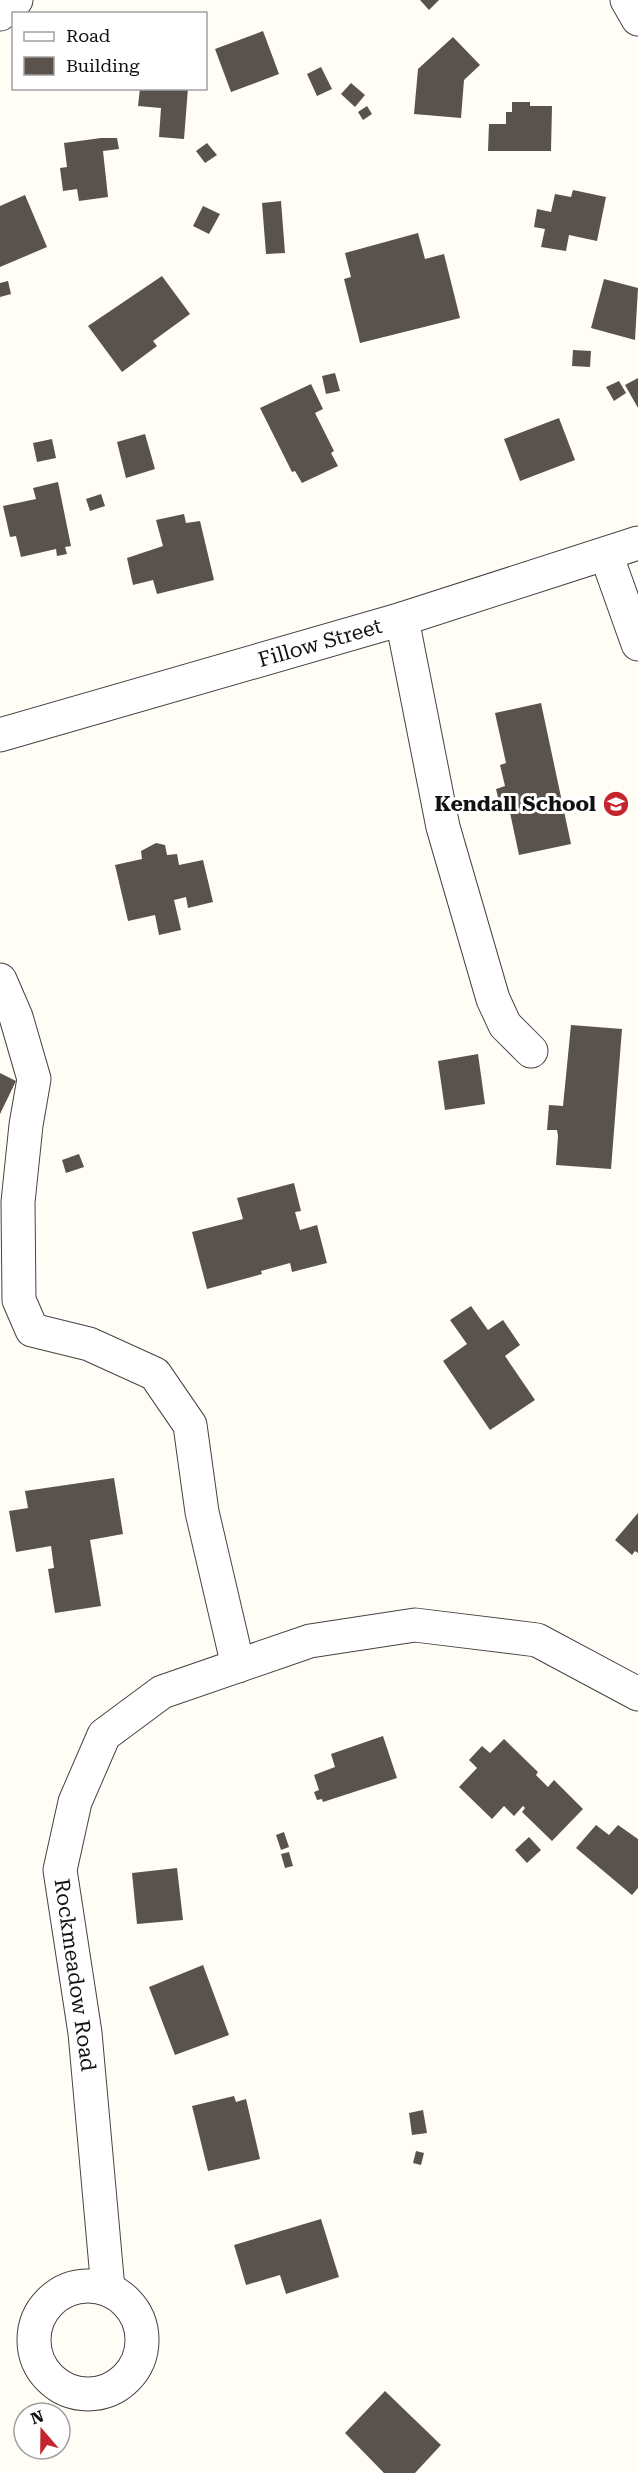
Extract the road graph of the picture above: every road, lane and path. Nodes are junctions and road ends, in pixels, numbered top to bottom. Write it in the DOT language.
graph roads {
  1 [pos="16,0"];
  2 [pos="627,0"];
  3 [pos="0,14"];
  4 [pos="638,19"];
  5 [pos="638,543"];
  6 [pos="606,554"];
  7 [pos="402,619"];
  8 [pos="638,644"];
  9 [pos="0,735"];
  10 [pos="0,980"];
  11 [pos="531,1051"];
  12 [pos="10,1306"];
  13 [pos="238,1666"];
  14 [pos="638,1694"];
  15 [pos="108,2289"];
  1 -- 3 [label="street"];
  2 -- 4 [label="street"];
  5 -- 6 [label="street, Fillow Street"];
  6 -- 7 [label="street, Fillow Street"];
  6 -- 8 [label="street"];
  7 -- 9 [label="street, Fillow Street"];
  7 -- 11 [label="street"];
  10 -- 12 [label="street"];
  12 -- 13 [label="street"];
  13 -- 14 [label="street, Rockmeadow Road"];
  13 -- 15 [label="street, Rockmeadow Road"];
}
